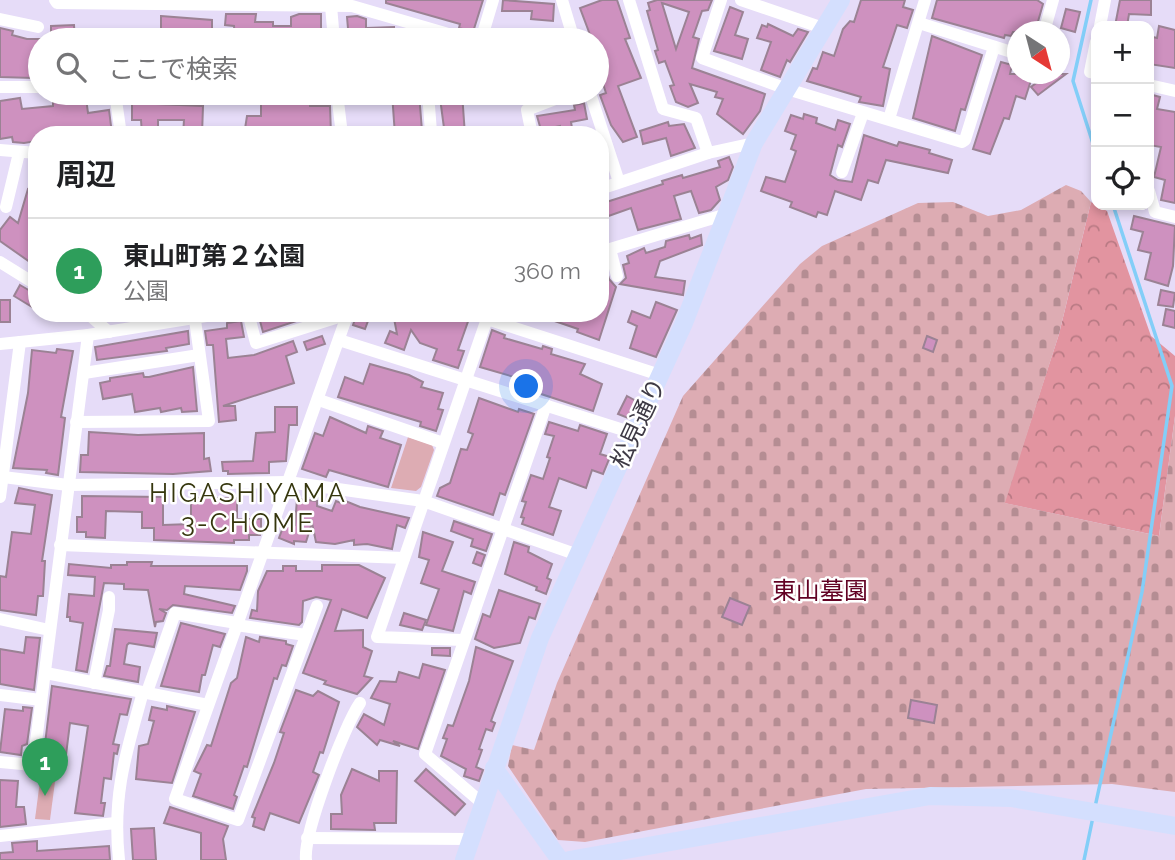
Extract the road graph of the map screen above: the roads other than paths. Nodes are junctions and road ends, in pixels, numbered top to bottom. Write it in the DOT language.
graph roads {
  1 [pos="55,0"];
  2 [pos="493,0"];
  3 [pos="562,0"];
  4 [pos="629,0"];
  5 [pos="721,0"];
  6 [pos="741,0"];
  7 [pos="841,0"];
  8 [pos="925,0"];
  9 [pos="1053,0"];
  10 [pos="1105,0"];
  11 [pos="210,2"];
  12 [pos="353,3"];
  13 [pos="331,6"];
  14 [pos="0,19"];
  15 [pos="1047,21"];
  16 [pos="1101,21"];
  17 [pos="919,23"];
  18 [pos="38,27"];
  19 [pos="333,28"];
  20 [pos="414,28"];
  21 [pos="485,28"];
  22 [pos="570,28"];
  23 [pos="823,29"];
  24 [pos="994,47"];
  25 [pos="1007,51"];
  26 [pos="1154,86"];
  27 [pos="0,87"];
  28 [pos="28,87"];
  29 [pos="787,89"];
  30 [pos="1175,91"];
  31 [pos="117,105"];
  32 [pos="338,105"];
  33 [pos="429,105"];
  34 [pos="540,105"];
  35 [pos="594,105"];
  36 [pos="863,113"];
  37 [pos="889,120"];
  38 [pos="120,126"];
  39 [pos="341,126"];
  40 [pos="431,126"];
  41 [pos="531,126"];
  42 [pos="601,126"];
  43 [pos="754,143"];
  44 [pos="0,150"];
  45 [pos="609,151"];
  46 [pos="19,153"];
  47 [pos="28,153"];
  48 [pos="708,153"];
  49 [pos="842,172"];
  50 [pos="619,182"];
  51 [pos="609,186"];
  52 [pos="6,207"];
  53 [pos="1154,210"];
  54 [pos="727,214"];
  55 [pos="1175,217"];
  56 [pos="609,250"];
  57 [pos="609,259"];
  58 [pos="0,262"];
  59 [pos="617,276"];
  60 [pos="28,279"];
  61 [pos="97,322"];
  62 [pos="181,322"];
  63 [pos="195,322"];
  64 [pos="250,322"];
  65 [pos="323,322"];
  66 [pos="345,322"];
  67 [pos="486,322"];
  68 [pos="505,322"];
  69 [pos="109,332"];
  70 [pos="88,335"];
  71 [pos="339,340"];
  72 [pos="20,342"];
  73 [pos="0,344"];
  74 [pos="199,355"];
  75 [pos="84,373"];
  76 [pos="660,375"];
  77 [pos="466,379"];
  78 [pos="319,400"];
  79 [pos="546,405"];
  80 [pos="76,422"];
  81 [pos="633,433"];
  82 [pos="443,443"];
  83 [pos="3,477"];
  84 [pos="288,482"];
  85 [pos="68,485"];
  86 [pos="0,497"];
  87 [pos="423,501"];
  88 [pos="503,528"];
  89 [pos="60,545"];
  90 [pos="264,552"];
  91 [pos="578,555"];
  92 [pos="404,558"];
  93 [pos="109,597"];
  94 [pos="317,606"];
  95 [pos="0,619"];
  96 [pos="237,624"];
  97 [pos="49,630"];
  98 [pos="306,635"];
  99 [pos="463,640"];
  100 [pos="46,673"];
  101 [pos="94,683"];
  102 [pos="145,692"];
  103 [pos="0,695"];
  104 [pos="41,700"];
  105 [pos="360,703"];
  106 [pos="208,705"];
  107 [pos="0,762"];
  108 [pos="494,768"];
  109 [pos="482,803"];
  110 [pos="115,823"];
  111 [pos="1175,826"];
  112 [pos="0,836"];
  113 [pos="307,838"];
  114 [pos="470,839"];
  115 [pos="119,860"];
  116 [pos="306,860"];
  117 [pos="464,860"];
  118 [pos="559,860"];
  119 [pos="569,860"];
  1 -- 11 [label="street"];
  2 -- 21 [label="street"];
  3 -- 22 [label="street"];
  4 -- 48 [label="street"];
  5 -- 29 [label="street"];
  6 -- 23 [label="street"];
  7 -- 23 [label="street, 松見通り"];
  8 -- 17 [label="street"];
  9 -- 15 [label="street"];
  10 -- 16 [label="street"];
  11 -- 13 [label="street"];
  12 -- 13 [label="street"];
  12 -- 20 [label="street"];
  13 -- 19 [label="street"];
  14 -- 18 [label="street"];
  17 -- 24 [label="street"];
  17 -- 37 [label="street"];
  23 -- 29 [label="street, 松見通り"];
  24 -- 25 [label="street"];
  24 -- 37 [label="street"];
  26 -- 30 [label="street"];
  27 -- 28 [label="street"];
  29 -- 36 [label="street"];
  29 -- 43 [label="street, 松見通り"];
  31 -- 38 [label="street"];
  32 -- 39 [label="street"];
  33 -- 40 [label="street"];
  34 -- 41 [label="street"];
  35 -- 42 [label="street"];
  36 -- 37 [label="street"];
  36 -- 49 [label="street"];
  43 -- 48 [label="street"];
  43 -- 54 [label="street, 松見通り"];
  44 -- 46 [label="street"];
  45 -- 50 [label="street"];
  46 -- 47 [label="street"];
  46 -- 52 [label="street"];
  48 -- 50 [label="street"];
  50 -- 51 [label="street"];
  53 -- 55 [label="street"];
  54 -- 56 [label="street"];
  54 -- 76 [label="street, 松見通り"];
  57 -- 59 [label="street"];
  58 -- 60 [label="street"];
  61 -- 69 [label="street"];
  62 -- 69 [label="street"];
  63 -- 74 [label="street"];
  64 -- 65 [label="street"];
  66 -- 71 [label="street"];
  67 -- 77 [label="street"];
  68 -- 76 [label="street"];
  69 -- 70 [label="street"];
  70 -- 72 [label="street"];
  70 -- 75 [label="street"];
  71 -- 77 [label="street"];
  71 -- 78 [label="street"];
  72 -- 73 [label="street"];
  72 -- 83 [label="street"];
  74 -- 75 [label="street"];
  74 -- 80 [label="street"];
  75 -- 80 [label="street"];
  76 -- 81 [label="street, 松見通り"];
  77 -- 79 [label="street"];
  77 -- 82 [label="street"];
  78 -- 82 [label="street"];
  78 -- 84 [label="street"];
  79 -- 81 [label="street"];
  79 -- 88 [label="street"];
  80 -- 85 [label="street"];
  81 -- 91 [label="street, 松見通り"];
  82 -- 87 [label="street"];
  83 -- 85 [label="street"];
  83 -- 86 [label="street"];
  84 -- 85 [label="street"];
  84 -- 87 [label="street"];
  84 -- 90 [label="street"];
  85 -- 89 [label="street"];
  87 -- 88 [label="street"];
  87 -- 92 [label="street"];
  88 -- 91 [label="street"];
  88 -- 99 [label="street"];
  89 -- 90 [label="street"];
  89 -- 97 [label="street"];
  90 -- 92 [label="street"];
  90 -- 96 [label="street"];
  91 -- 108 [label="street, 松見通り"];
  92 -- 99 [label="street"];
  93 -- 101 [label="street"];
  94 -- 98 [label="street"];
  95 -- 97 [label="street"];
  96 -- 98 [label="street"];
  96 -- 102 [label="street"];
  96 -- 106 [label="street"];
  97 -- 100 [label="street"];
  98 -- 106 [label="street"];
  99 -- 109 [label="street"];
  100 -- 101 [label="street"];
  100 -- 104 [label="street"];
  101 -- 102 [label="street"];
  102 -- 106 [label="street"];
  102 -- 110 [label="street"];
  103 -- 104 [label="street"];
  104 -- 107 [label="street"];
  105 -- 113 [label="street"];
  108 -- 109 [label="street, 松見通り"];
  108 -- 118 [label="street"];
  109 -- 114 [label="street, 松見通り"];
  110 -- 112 [label="street"];
  110 -- 115 [label="street"];
  111 -- 119 [label="street"];
  113 -- 114 [label="street"];
  113 -- 116 [label="street"];
  114 -- 117 [label="street, 松見通り"];
}
